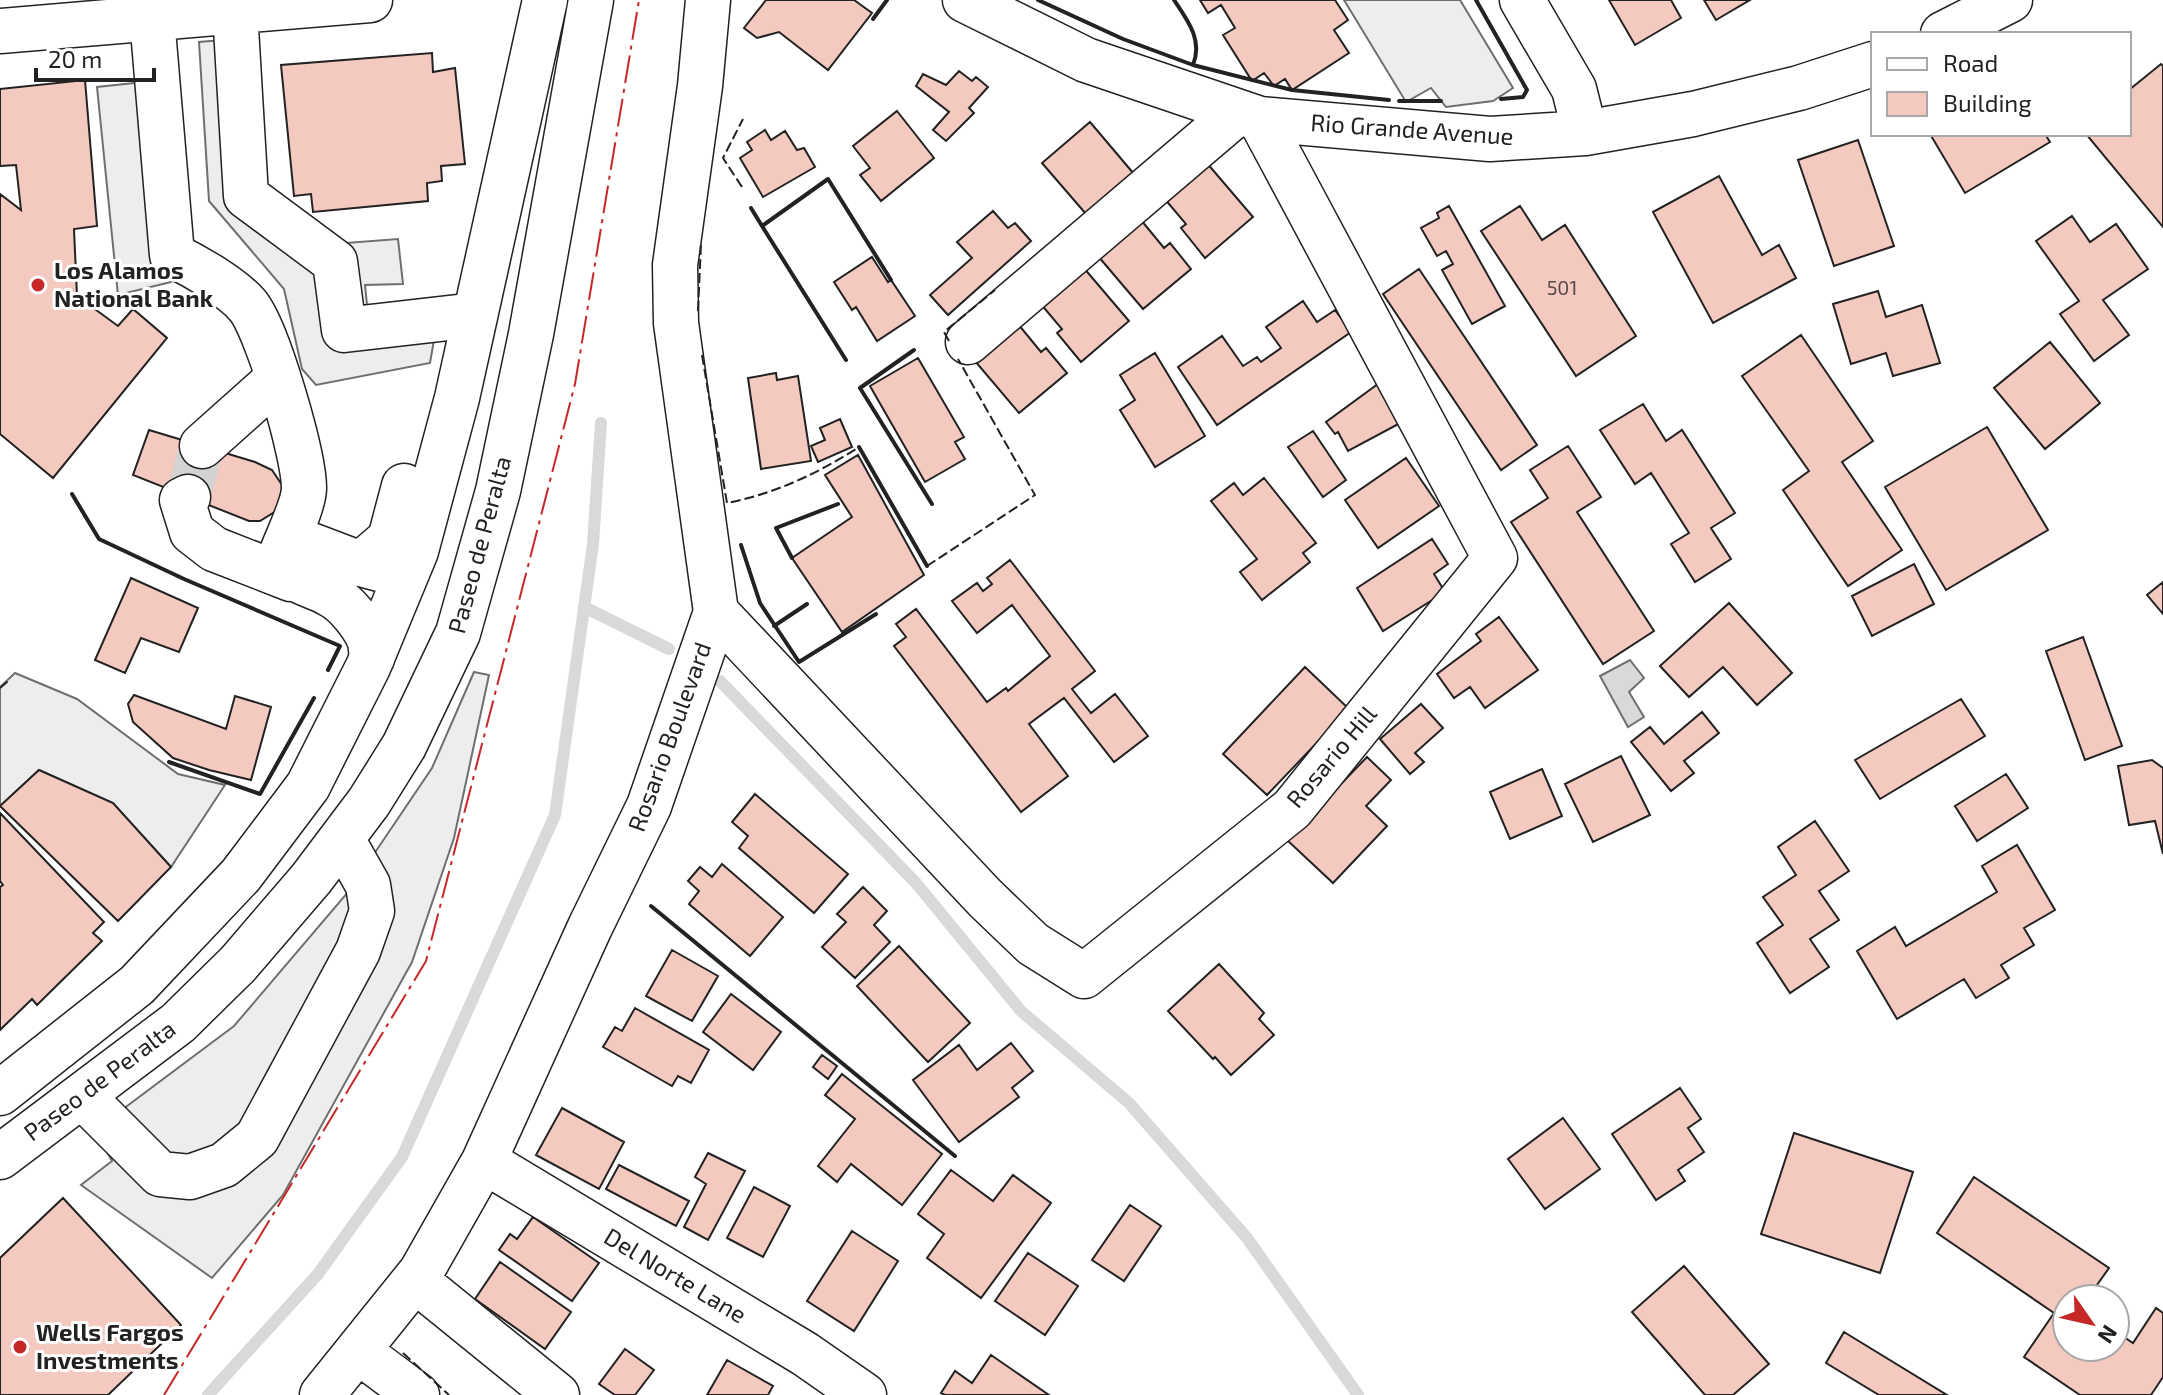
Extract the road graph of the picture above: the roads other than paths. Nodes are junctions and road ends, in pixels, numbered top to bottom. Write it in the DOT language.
graph roads {
  1 [pos="370,0"];
  2 [pos="545,0"];
  3 [pos="591,0"];
  4 [pos="708,0"];
  5 [pos="965,0"];
  6 [pos="1522,0"];
  7 [pos="2010,0"];
  8 [pos="235,11"];
  9 [pos="152,18"];
  10 [pos="0,31"];
  11 [pos="1947,32"];
  12 [pos="1871,65"];
  13 [pos="1249,116"];
  14 [pos="1585,133"];
  15 [pos="475,315"];
  16 [pos="968,342"];
  17 [pos="278,378"];
  18 [pos="457,398"];
  19 [pos="202,446"];
  20 [pos="188,497"];
  21 [pos="361,564"];
  22 [pos="287,565"];
  23 [pos="406,576"];
  24 [pos="716,612"];
  25 [pos="372,658"];
  26 [pos="342,839"];
  27 [pos="0,1093"];
  28 [pos="82,1096"];
  29 [pos="0,1157"];
  30 [pos="484,1161"];
  31 [pos="415,1280"];
  32 [pos="358,1351"];
  33 [pos="322,1395"];
  34 [pos="417,1395"];
  35 [pos="557,1395"];
  36 [pos="864,1395"];
  1 -- 8 [label="street"];
  2 -- 15 [label="street"];
  3 -- 26 [label="street, Paseo de Peralta"];
  4 -- 24 [label="street, Rosario Boulevard"];
  5 -- 13 [label="street, Rio Grande Avenue"];
  6 -- 14 [label="street"];
  7 -- 11 [label="street"];
  8 -- 9 [label="street"];
  8 -- 15 [label="street"];
  9 -- 10 [label="street"];
  9 -- 17 [label="street"];
  12 -- 14 [label="street, Rio Grande Avenue"];
  13 -- 14 [label="street, Rio Grande Avenue"];
  13 -- 16 [label="street"];
  13 -- 24 [label="street, Rosario Hill"];
  15 -- 18 [label="street"];
  17 -- 19 [label="street"];
  17 -- 22 [label="street"];
  18 -- 21 [label="street"];
  18 -- 23 [label="street"];
  20 -- 22 [label="street"];
  21 -- 22 [label="street"];
  21 -- 23 [label="street"];
  22 -- 25 [label="street"];
  23 -- 25 [label="street"];
  24 -- 30 [label="street, Rosario Boulevard"];
  25 -- 27 [label="street"];
  26 -- 28 [label="street, Paseo de Peralta"];
  26 -- 28 [label="street"];
  28 -- 29 [label="street, Paseo de Peralta"];
  30 -- 31 [label="street, Rosario Boulevard"];
  30 -- 36 [label="street, Del Norte Lane"];
  31 -- 32 [label="street, Rosario Boulevard"];
  31 -- 35 [label="street"];
  32 -- 33 [label="street, Rosario Boulevard"];
  32 -- 34 [label="street"];
}
